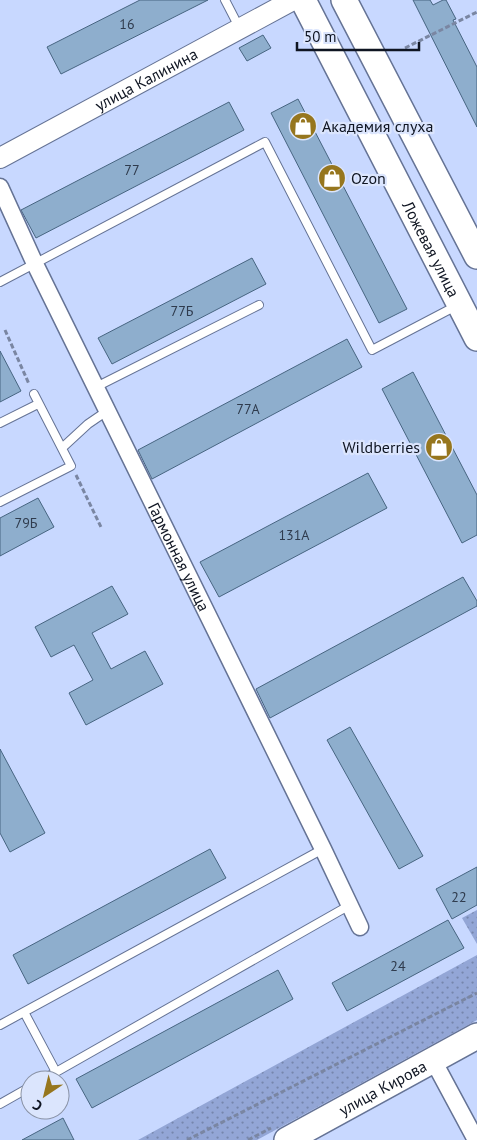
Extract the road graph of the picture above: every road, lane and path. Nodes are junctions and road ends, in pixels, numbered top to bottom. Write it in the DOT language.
graph roads {
  1 [pos="225,0"];
  2 [pos="293,0"];
  3 [pos="303,0"];
  4 [pos="344,0"];
  5 [pos="477,12"];
  6 [pos="240,28"];
  7 [pos="405,48"];
  8 [pos="0,158"];
  9 [pos="0,187"];
  10 [pos="477,256"];
  11 [pos="35,264"];
  12 [pos="0,282"];
  13 [pos="459,304"];
  14 [pos="259,305"];
  15 [pos="5,330"];
  16 [pos="477,338"];
  17 [pos="96,388"];
  18 [pos="34,394"];
  19 [pos="38,404"];
  20 [pos="107,411"];
  21 [pos="0,423"];
  22 [pos="62,448"];
  23 [pos="71,466"];
  24 [pos="0,502"];
  25 [pos="102,527"];
  26 [pos="323,849"];
  27 [pos="350,905"];
  28 [pos="360,927"];
  29 [pos="477,993"];
  30 [pos="24,1012"];
  31 [pos="0,1025"];
  32 [pos="477,1036"];
  33 [pos="433,1060"];
  34 [pos="55,1070"];
  35 [pos="60,1070"];
  36 [pos="20,1093"];
  37 [pos="0,1104"];
  38 [pos="187,1140"];
  39 [pos="287,1140"];
  40 [pos="476,1140"];
  1 -- 6 [label="lane"];
  2 -- 6 [label="street, улица Калинина"];
  3 -- 13 [label="main road, Ложевая улица"];
  4 -- 10 [label="main road"];
  5 -- 7 [label="path"];
  6 -- 8 [label="street, улица Калинина"];
  9 -- 11 [label="street, Гармонная улица"];
  11 -- 12 [label="lane"];
  11 -- 13 [label="lane"];
  11 -- 17 [label="street, Гармонная улица"];
  13 -- 16 [label="main road, Ложевая улица"];
  14 -- 17 [label="lane"];
  15 -- 18 [label="path"];
  17 -- 20 [label="street, Гармонная улица"];
  18 -- 19 [label="lane"];
  19 -- 21 [label="lane"];
  19 -- 22 [label="lane"];
  20 -- 22 [label="lane"];
  20 -- 26 [label="street, Гармонная улица"];
  22 -- 23 [label="lane"];
  23 -- 24 [label="lane"];
  23 -- 25 [label="path"];
  26 -- 27 [label="street, Гармонная улица"];
  26 -- 30 [label="lane"];
  27 -- 28 [label="street, Гармонная улица"];
  27 -- 35 [label="lane"];
  29 -- 38 [label="path"];
  30 -- 31 [label="lane"];
  30 -- 34 [label="lane"];
  32 -- 33 [label="main road, улица Кирова"];
  33 -- 39 [label="main road, улица Кирова"];
  33 -- 40 [label="street"];
  36 -- 37 [label="lane"];
}
